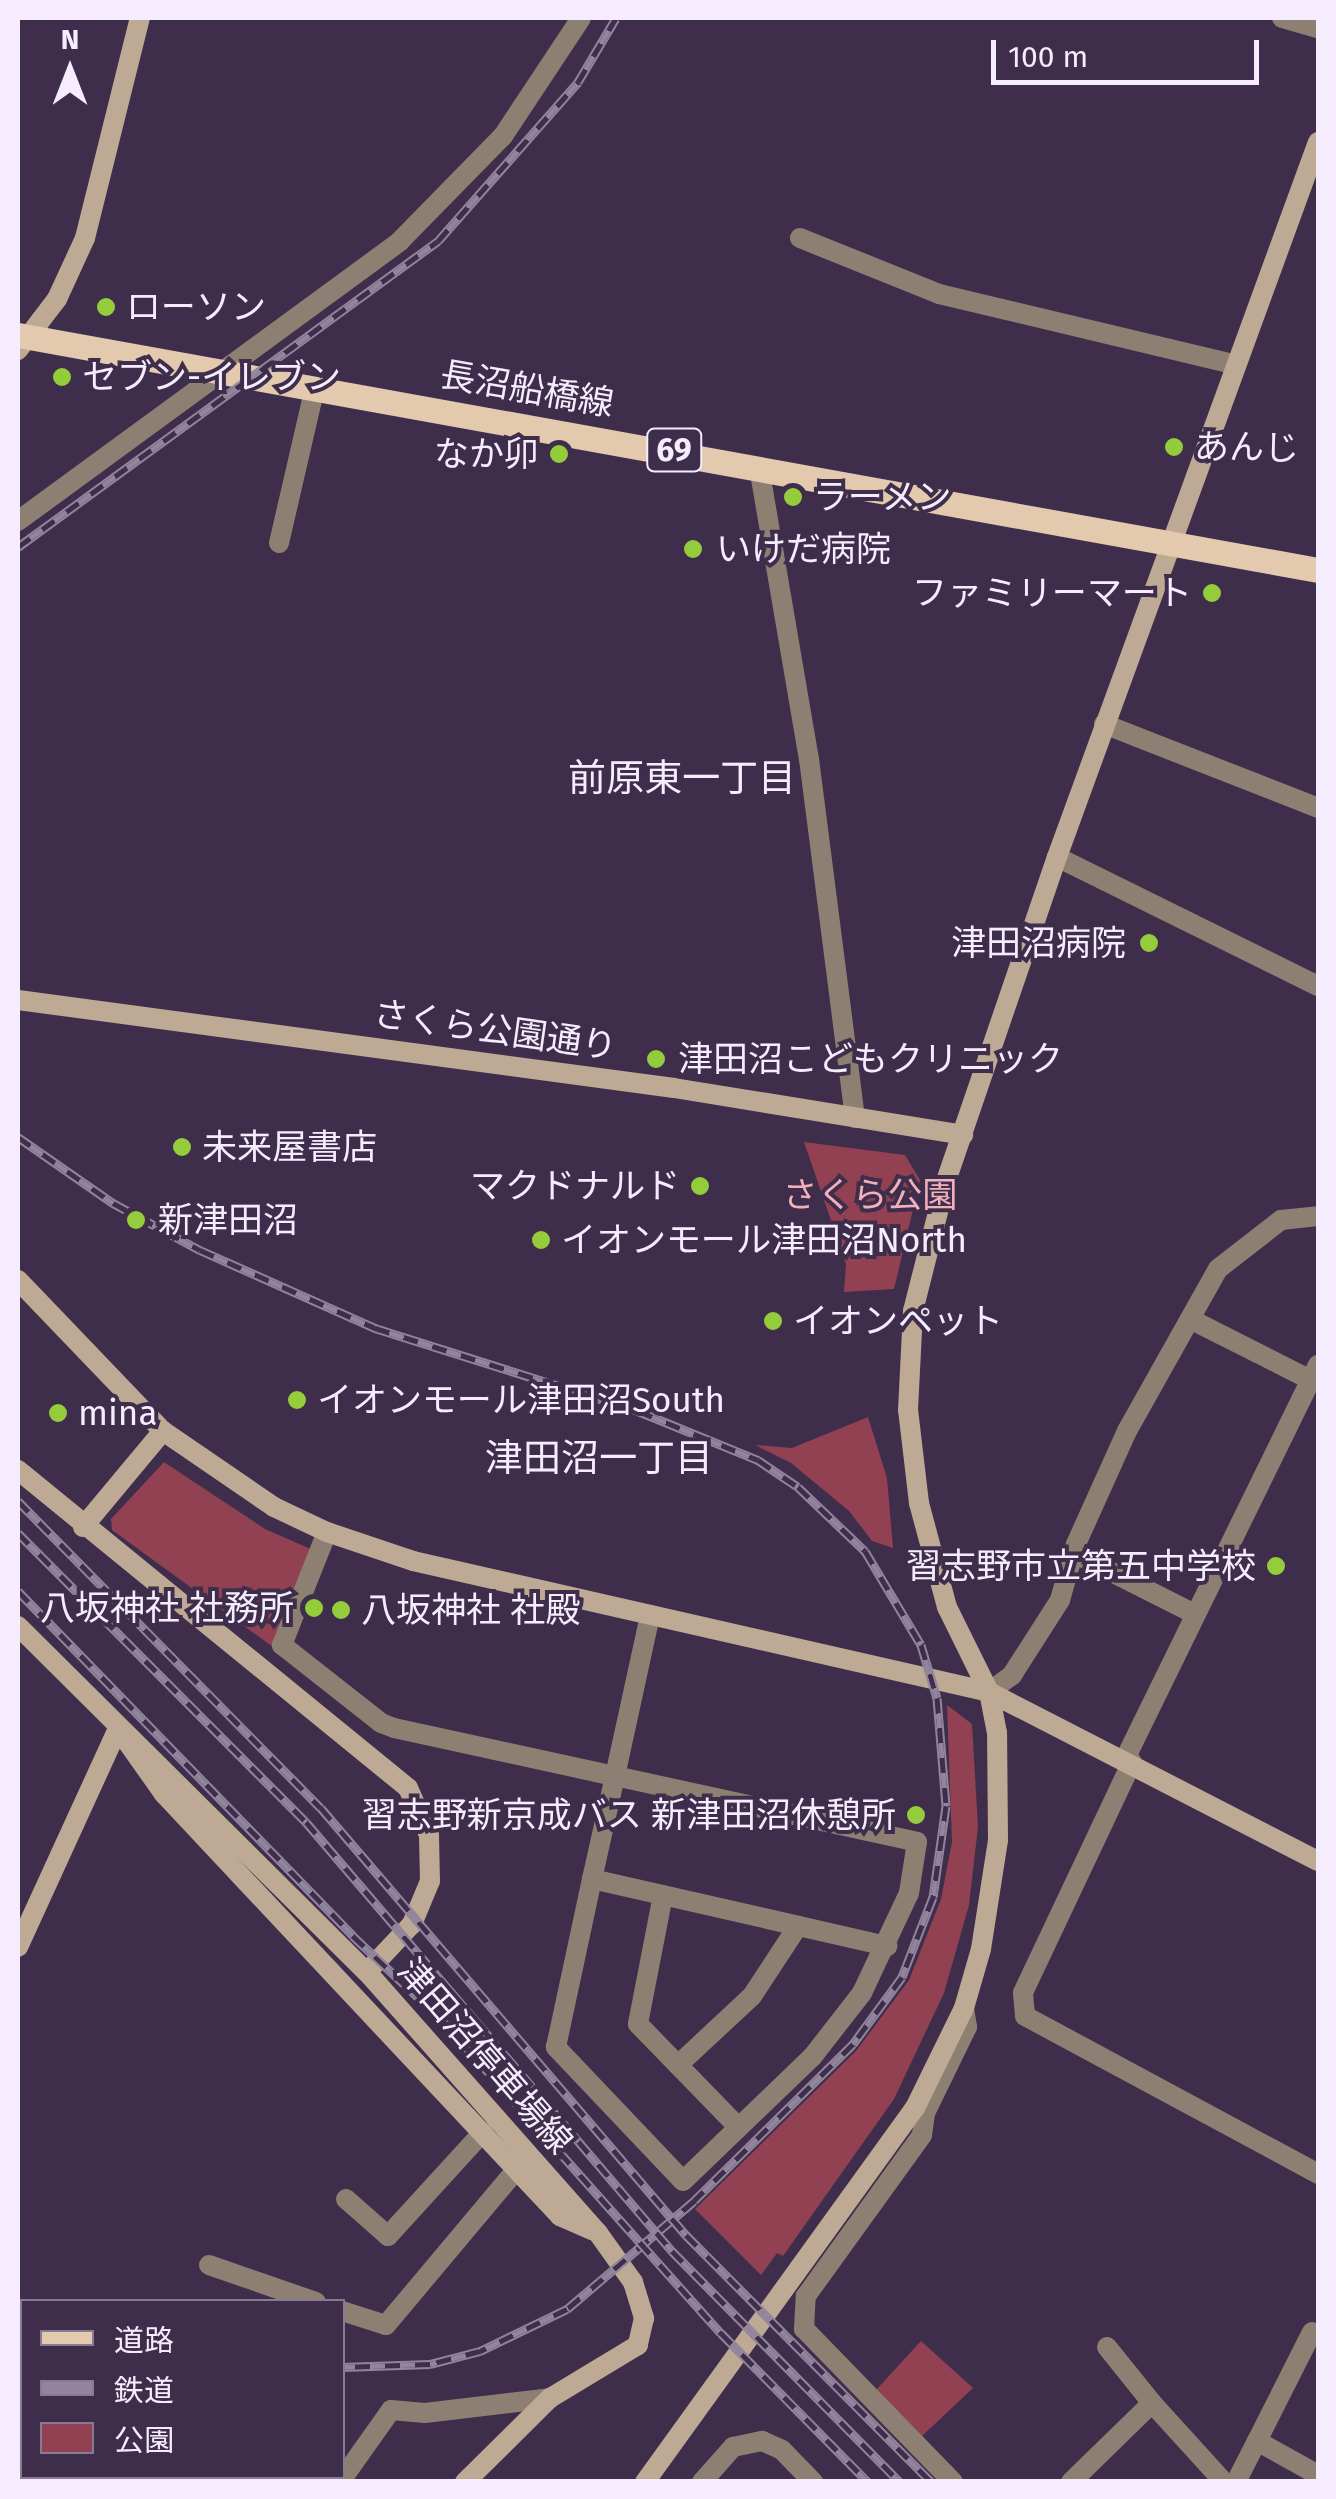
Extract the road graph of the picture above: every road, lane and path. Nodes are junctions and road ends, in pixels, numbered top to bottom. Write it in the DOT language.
graph roads {
  1 [pos="140,18"];
  2 [pos="581,18"];
  3 [pos="1282,18"];
  4 [pos="1318,28"];
  5 [pos="1318,142"];
  6 [pos="1312,175"];
  7 [pos="800,238"];
  8 [pos="21,341"];
  9 [pos="1232,364"];
  10 [pos="224,369"];
  11 [pos="315,388"];
  12 [pos="759,467"];
  13 [pos="18,521"];
  14 [pos="279,542"];
  15 [pos="1167,544"];
  16 [pos="1318,570"];
  17 [pos="1104,724"];
  18 [pos="1318,808"];
  19 [pos="1057,857"];
  20 [pos="1318,986"];
  21 [pos="18,1000"];
  22 [pos="855,1118"];
  23 [pos="963,1135"];
  24 [pos="1318,1216"];
  25 [pos="18,1280"];
  26 [pos="1190,1319"];
  27 [pos="1315,1372"];
  28 [pos="163,1432"];
  29 [pos="18,1470"];
  30 [pos="83,1528"];
  31 [pos="327,1532"];
  32 [pos="1074,1553"];
  33 [pos="1195,1614"];
  34 [pos="650,1615"];
  35 [pos="18,1626"];
  36 [pos="989,1692"];
  37 [pos="118,1729"];
  38 [pos="1129,1761"];
  39 [pos="615,1776"];
  40 [pos="1318,1861"];
  41 [pos="592,1879"];
  42 [pos="663,1895"];
  43 [pos="798,1926"];
  44 [pos="888,1946"];
  45 [pos="18,1947"];
  46 [pos="367,1972"];
  47 [pos="964,2008"];
  48 [pos="678,2065"];
  49 [pos="738,2127"];
  50 [pos="483,2132"];
  51 [pos="517,2169"];
  52 [pos="1318,2174"];
  53 [pos="346,2199"];
  54 [pos="598,2234"];
  55 [pos="209,2265"];
  56 [pos="307,2299"];
  57 [pos="345,2311"];
  58 [pos="1312,2332"];
  59 [pos="1107,2347"];
  60 [pos="550,2398"];
  61 [pos="1152,2403"];
  62 [pos="1257,2441"];
  63 [pos="345,2475"];
  64 [pos="1318,2475"];
  65 [pos="465,2482"];
  66 [pos="645,2482"];
  67 [pos="702,2482"];
  68 [pos="813,2482"];
  69 [pos="954,2482"];
  70 [pos="1071,2482"];
  71 [pos="1224,2482"];
  72 [pos="1236,2482"];
  1 -- 8 [label="street"];
  2 -- 10 [label="street"];
  3 -- 4 [label="street"];
  5 -- 6 [label="street"];
  6 -- 9 [label="street"];
  7 -- 9 [label="street"];
  8 -- 10 [label="main road, 長沼船橋線 / 69"];
  9 -- 15 [label="street"];
  10 -- 11 [label="main road, 長沼船橋線 / 69"];
  10 -- 13 [label="street"];
  11 -- 12 [label="main road, 長沼船橋線 / 69"];
  11 -- 14 [label="street"];
  12 -- 15 [label="main road, 長沼船橋線 / 69"];
  12 -- 22 [label="street"];
  15 -- 16 [label="main road, 長沼船橋線 / 69"];
  15 -- 17 [label="street"];
  17 -- 18 [label="street"];
  17 -- 19 [label="street"];
  19 -- 20 [label="street"];
  19 -- 23 [label="street"];
  21 -- 22 [label="street, さくら公園通り"];
  22 -- 23 [label="street, さくら公園通り"];
  23 -- 36 [label="street"];
  24 -- 26 [label="street"];
  25 -- 28 [label="street"];
  26 -- 27 [label="street"];
  26 -- 32 [label="street"];
  27 -- 33 [label="street"];
  28 -- 30 [label="street"];
  28 -- 31 [label="street"];
  29 -- 30 [label="street, 津田沼停車場線"];
  30 -- 46 [label="street, 津田沼停車場線"];
  31 -- 34 [label="street"];
  31 -- 39 [label="street"];
  32 -- 33 [label="street"];
  32 -- 36 [label="street"];
  33 -- 38 [label="street"];
  34 -- 36 [label="street"];
  34 -- 39 [label="street"];
  35 -- 37 [label="street"];
  36 -- 38 [label="street"];
  36 -- 47 [label="street"];
  37 -- 45 [label="street"];
  37 -- 46 [label="street"];
  37 -- 50 [label="street"];
  38 -- 40 [label="street"];
  38 -- 52 [label="street"];
  39 -- 41 [label="street"];
  39 -- 44 [label="street"];
  41 -- 42 [label="street"];
  41 -- 49 [label="street"];
  42 -- 43 [label="street"];
  42 -- 48 [label="street"];
  43 -- 44 [label="street"];
  43 -- 48 [label="street"];
  44 -- 49 [label="street"];
  46 -- 54 [label="street, 津田沼停車場線"];
  47 -- 66 [label="street"];
  47 -- 69 [label="street"];
  48 -- 49 [label="street"];
  50 -- 51 [label="street"];
  50 -- 53 [label="street"];
  51 -- 54 [label="street"];
  51 -- 57 [label="street"];
  54 -- 60 [label="street, 津田沼停車場線"];
  55 -- 56 [label="street"];
  58 -- 62 [label="street"];
  59 -- 61 [label="street"];
  60 -- 63 [label="street"];
  60 -- 65 [label="street, 津田沼停車場線"];
  61 -- 70 [label="street"];
  61 -- 71 [label="street"];
  62 -- 64 [label="street"];
  62 -- 72 [label="street"];
  67 -- 68 [label="street"];
}
